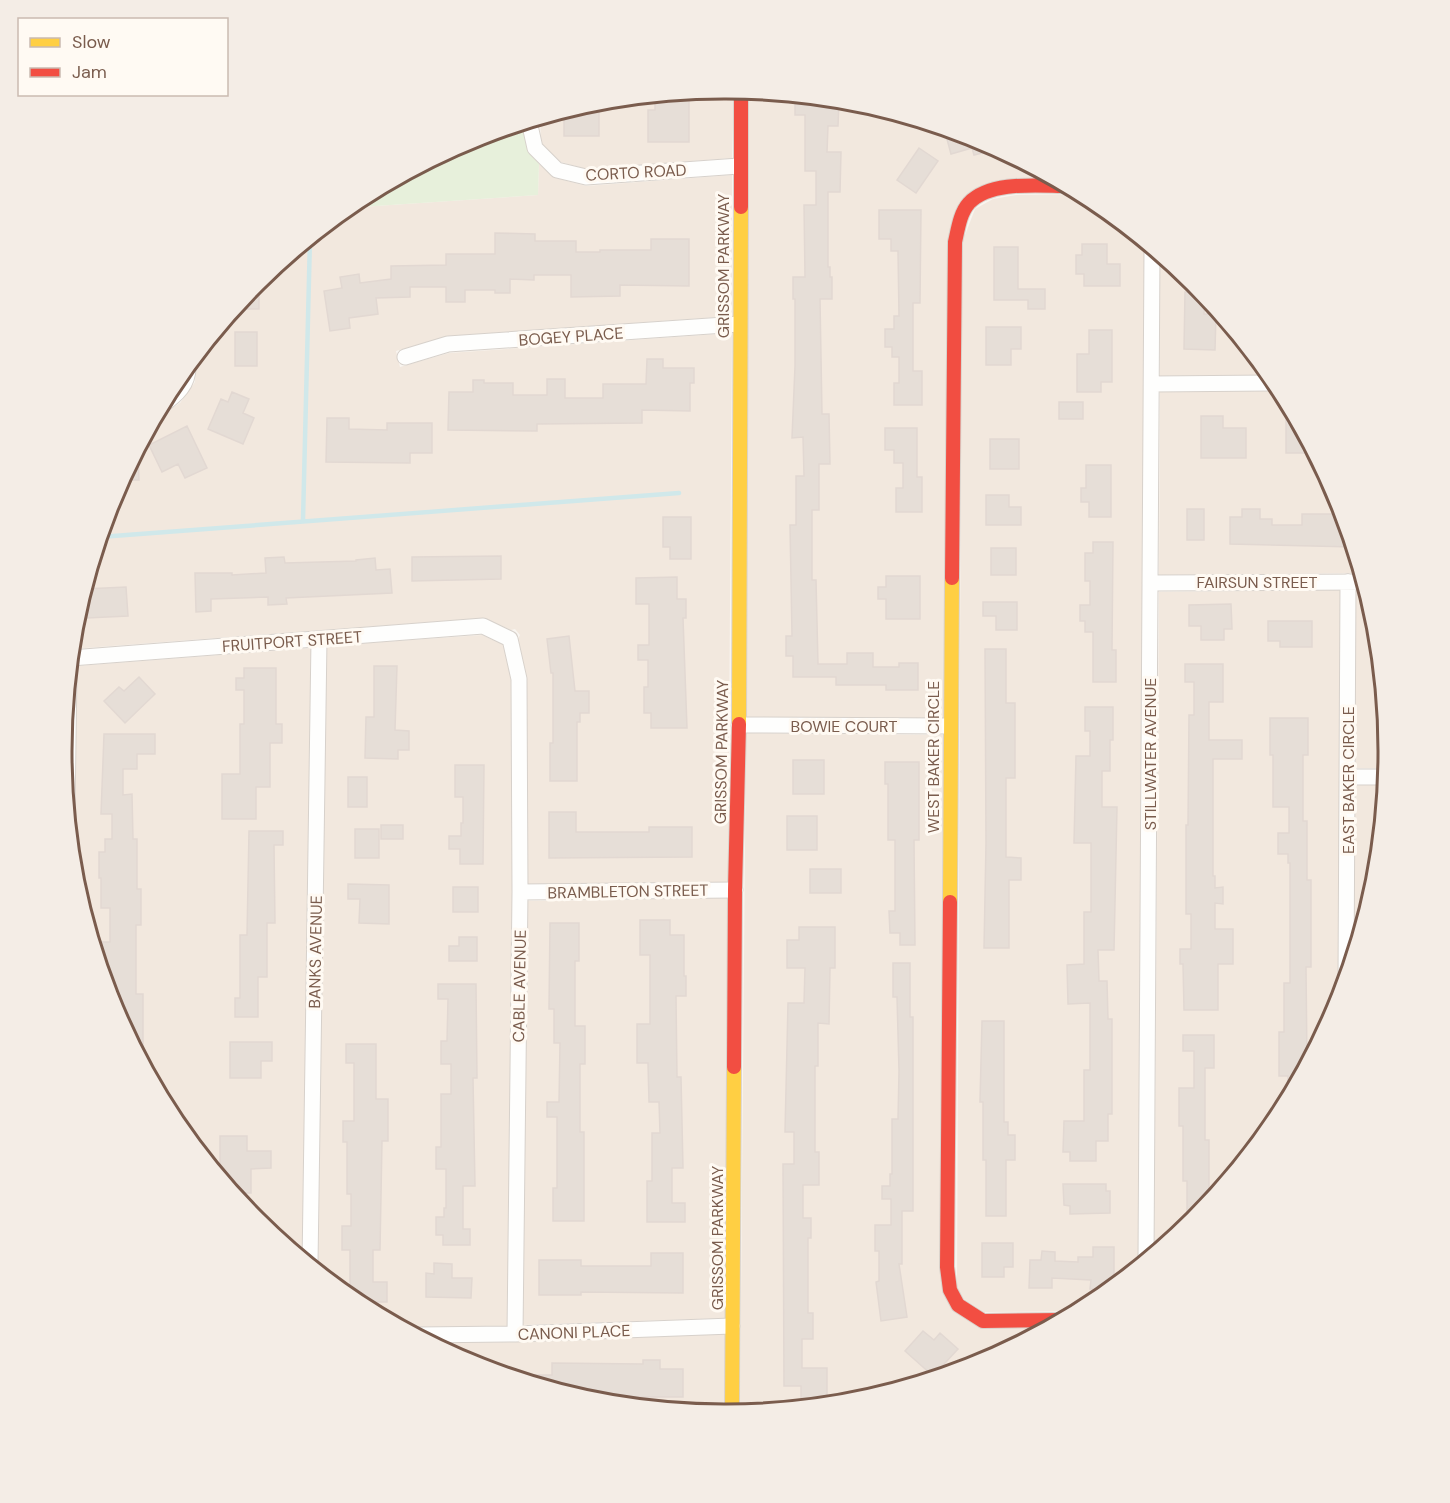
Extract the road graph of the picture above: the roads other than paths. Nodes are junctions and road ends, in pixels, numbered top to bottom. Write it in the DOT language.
graph roads {
  1 [pos="741,99"];
  2 [pos="531,128"];
  3 [pos="740,166"];
  4 [pos="1052,186"];
  5 [pos="1152,258"];
  6 [pos="739,324"];
  7 [pos="405,357"];
  8 [pos="1264,383"];
  9 [pos="1152,384"];
  10 [pos="1356,582"];
  11 [pos="1151,583"];
  12 [pos="319,639"];
  13 [pos="510,639"];
  14 [pos="79,657"];
  15 [pos="739,725"];
  16 [pos="950,726"];
  17 [pos="1348,777"];
  18 [pos="1377,777"];
  19 [pos="735,890"];
  20 [pos="520,892"];
  21 [pos="1346,951"];
  22 [pos="1146,1250"];
  23 [pos="310,1256"];
  24 [pos="1045,1320"];
  25 [pos="732,1326"];
  26 [pos="515,1334"];
  27 [pos="432,1335"];
  28 [pos="732,1404"];
  1 -- 3 [label="main road, GRISSOM PARKWAY"];
  2 -- 3 [label="street, CORTO ROAD"];
  3 -- 6 [label="main road, GRISSOM PARKWAY"];
  4 -- 16 [label="main road, WEST BAKER CIRCLE"];
  5 -- 9 [label="street, STILLWATER AVENUE"];
  6 -- 7 [label="street, BOGEY PLACE"];
  6 -- 15 [label="main road, GRISSOM PARKWAY"];
  8 -- 9 [label="street"];
  9 -- 11 [label="street, STILLWATER AVENUE"];
  10 -- 11 [label="street, FAIRSUN STREET"];
  10 -- 17 [label="street, EAST BAKER CIRCLE"];
  11 -- 22 [label="street, STILLWATER AVENUE"];
  12 -- 13 [label="street, FRUITPORT STREET"];
  12 -- 14 [label="street, FRUITPORT STREET"];
  12 -- 23 [label="street, BANKS AVENUE"];
  13 -- 20 [label="street, CABLE AVENUE"];
  15 -- 16 [label="street, BOWIE COURT"];
  15 -- 19 [label="main road, GRISSOM PARKWAY"];
  16 -- 24 [label="main road, WEST BAKER CIRCLE"];
  17 -- 18 [label="street"];
  17 -- 21 [label="street, EAST BAKER CIRCLE"];
  19 -- 20 [label="street, BRAMBLETON STREET"];
  19 -- 25 [label="main road, GRISSOM PARKWAY"];
  20 -- 26 [label="street, CABLE AVENUE"];
  25 -- 26 [label="street, CANONI PLACE"];
  25 -- 28 [label="main road, GRISSOM PARKWAY"];
  26 -- 27 [label="street, CANONI PLACE"];
}
